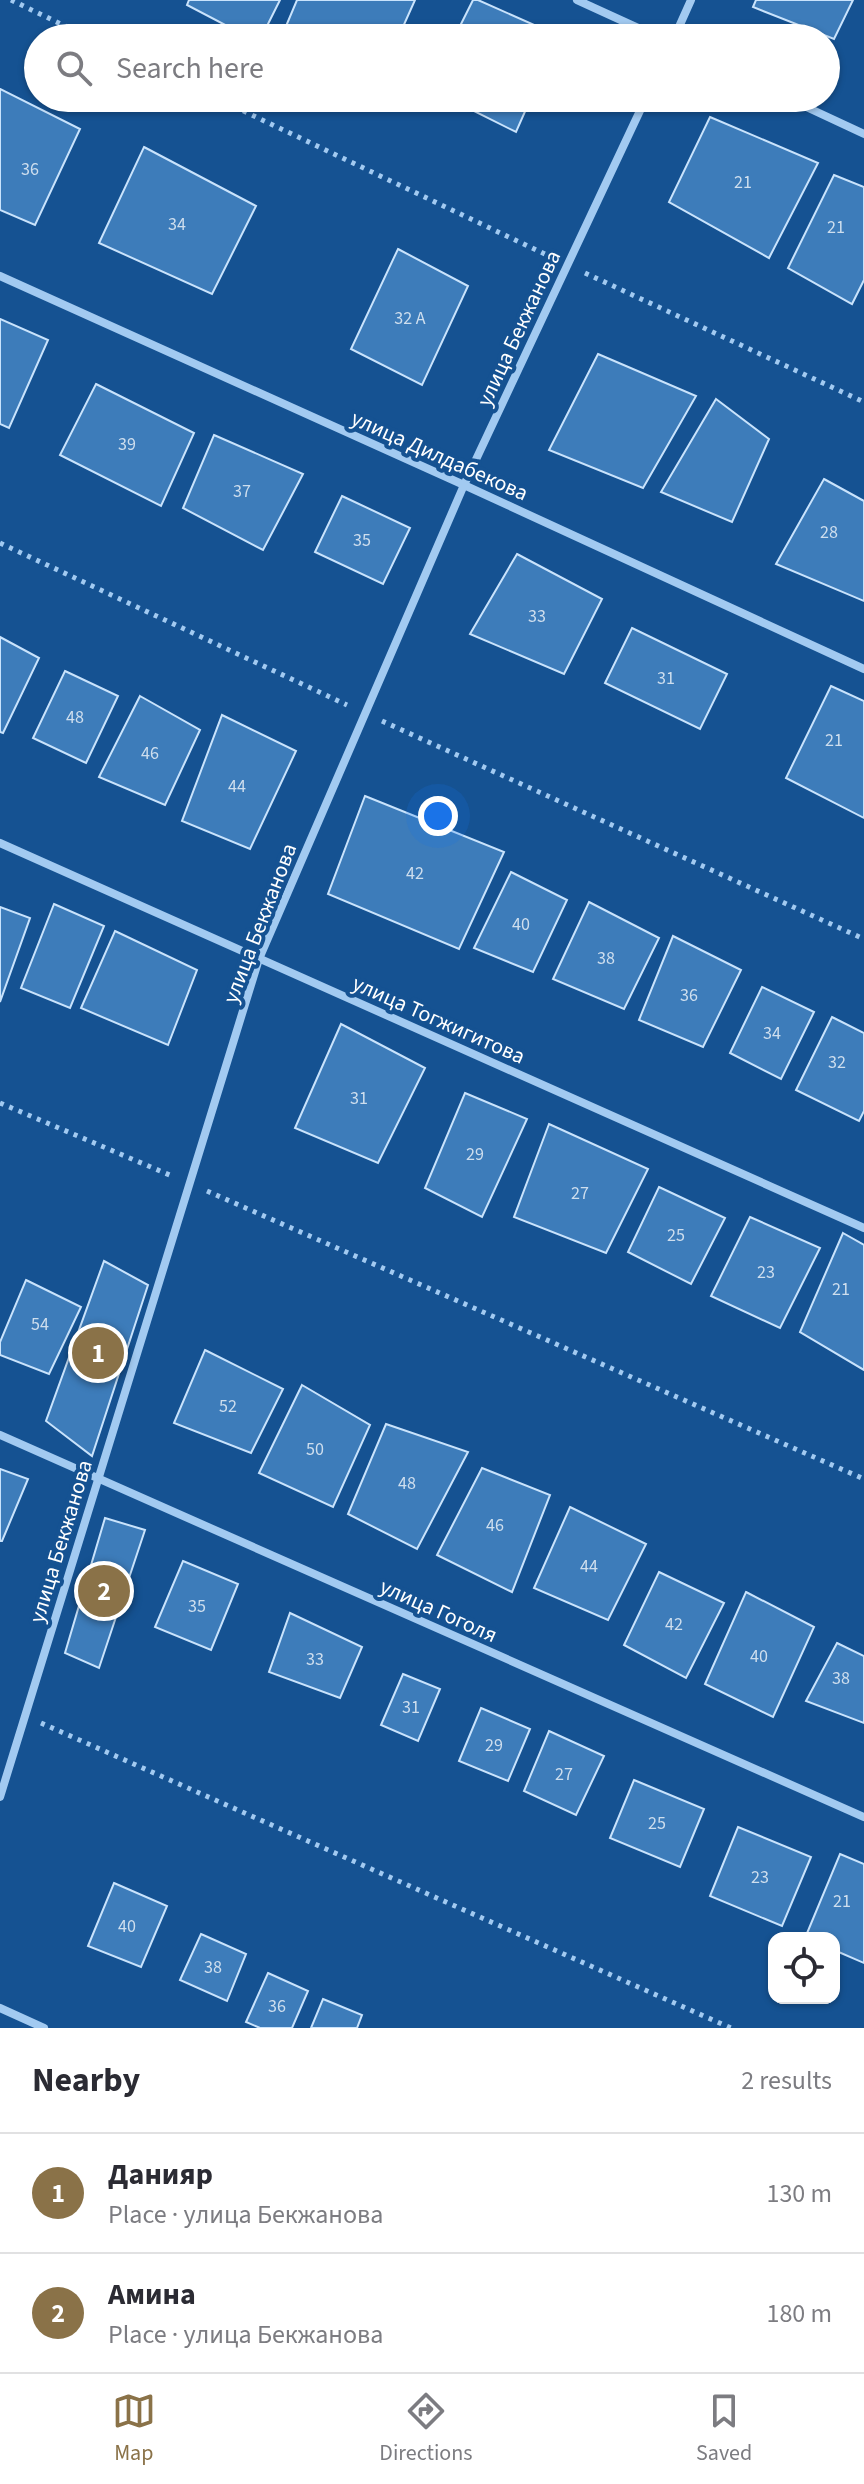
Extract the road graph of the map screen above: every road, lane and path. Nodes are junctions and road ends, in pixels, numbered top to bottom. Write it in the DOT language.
graph roads {
  1 [pos="11,0"];
  2 [pos="577,0"];
  3 [pos="691,0"];
  4 [pos="61,24"];
  5 [pos="629,24"];
  6 [pos="680,24"];
  7 [pos="245,112"];
  8 [pos="639,112"];
  9 [pos="817,112"];
  10 [pos="864,134"];
  11 [pos="567,265"];
  12 [pos="0,276"];
  13 [pos="864,402"];
  14 [pos="464,485"];
  15 [pos="0,543"];
  16 [pos="864,669"];
  17 [pos="365,713"];
  18 [pos="0,843"];
  19 [pos="864,939"];
  20 [pos="259,959"];
  21 [pos="0,1103"];
  22 [pos="190,1183"];
  23 [pos="864,1228"];
  24 [pos="0,1435"];
  25 [pos="98,1479"];
  26 [pos="864,1479"];
  27 [pos="25,1716"];
  28 [pos="0,1797"];
  29 [pos="864,1817"];
  30 [pos="0,2008"];
  31 [pos="44,2028"];
  32 [pos="731,2028"];
  1 -- 4 [label="path"];
  2 -- 5 [label="street"];
  3 -- 6 [label="street"];
  7 -- 11 [label="path"];
  8 -- 11 [label="street, улица Бекжанова"];
  9 -- 10 [label="street"];
  11 -- 13 [label="path"];
  11 -- 14 [label="street, улица Бекжанова"];
  12 -- 14 [label="street, улица Дилдабекова"];
  14 -- 16 [label="street, улица Дилдабекова"];
  14 -- 17 [label="street, улица Бекжанова"];
  15 -- 17 [label="path"];
  17 -- 19 [label="path"];
  17 -- 20 [label="street, улица Бекжанова"];
  18 -- 20 [label="street, улица Тогжигитова"];
  20 -- 22 [label="street, улица Бекжанова"];
  20 -- 23 [label="street, улица Тогжигитова"];
  21 -- 22 [label="path"];
  22 -- 25 [label="street, улица Бекжанова"];
  22 -- 26 [label="path"];
  24 -- 25 [label="street, улица Гоголя"];
  25 -- 27 [label="street, улица Бекжанова"];
  25 -- 29 [label="street, улица Гоголя"];
  27 -- 28 [label="street, улица Бекжанова"];
  27 -- 32 [label="path"];
  30 -- 31 [label="street"];
}
